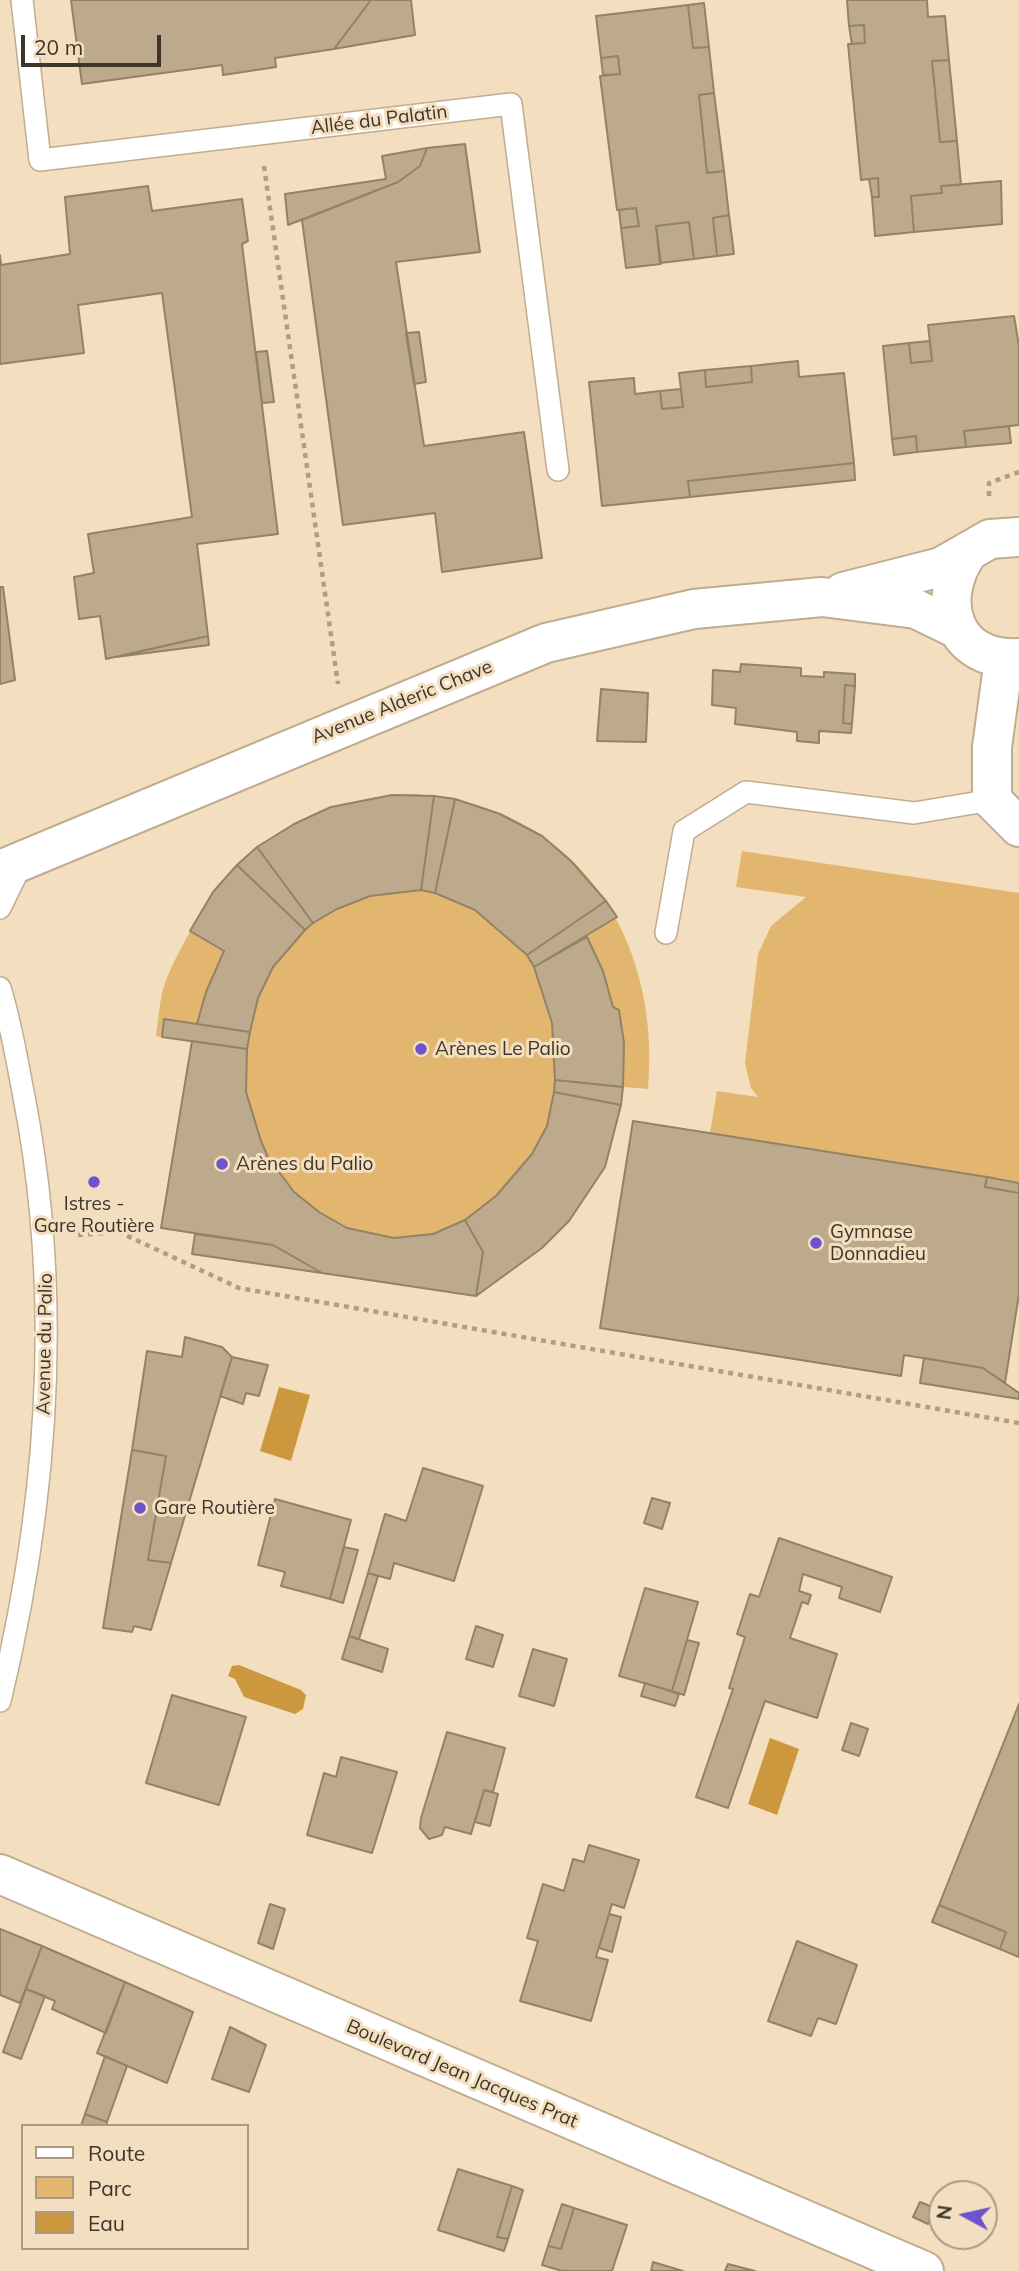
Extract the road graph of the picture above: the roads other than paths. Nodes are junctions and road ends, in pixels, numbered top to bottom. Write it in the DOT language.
graph roads {
  1 [pos="22,0"];
  2 [pos="558,470"];
  3 [pos="1019,537"];
  4 [pos="969,551"];
  5 [pos="821,597"];
  6 [pos="957,629"];
  7 [pos="1012,659"];
  8 [pos="992,800"];
  9 [pos="1019,827"];
  10 [pos="11,865"];
  11 [pos="0,908"];
  12 [pos="666,933"];
  13 [pos="0,988"];
  14 [pos="0,1701"];
  15 [pos="0,1874"];
  16 [pos="924,2271"];
  1 -- 2 [label="lane, Allée du Palatin"];
  3 -- 4 [label="street, Avenue Alderic Chave"];
  4 -- 5 [label="street, Avenue Alderic Chave"];
  4 -- 6 [label="street"];
  5 -- 6 [label="street, Avenue Alderic Chave"];
  5 -- 10 [label="street, Avenue Alderic Chave"];
  6 -- 7 [label="street, Avenue Alderic Chave"];
  7 -- 8 [label="street"];
  8 -- 9 [label="street"];
  8 -- 12 [label="lane"];
  10 -- 11 [label="lane"];
  13 -- 14 [label="lane, Avenue du Palio"];
  15 -- 16 [label="street, Boulevard Jean Jacques Prat"];
}
